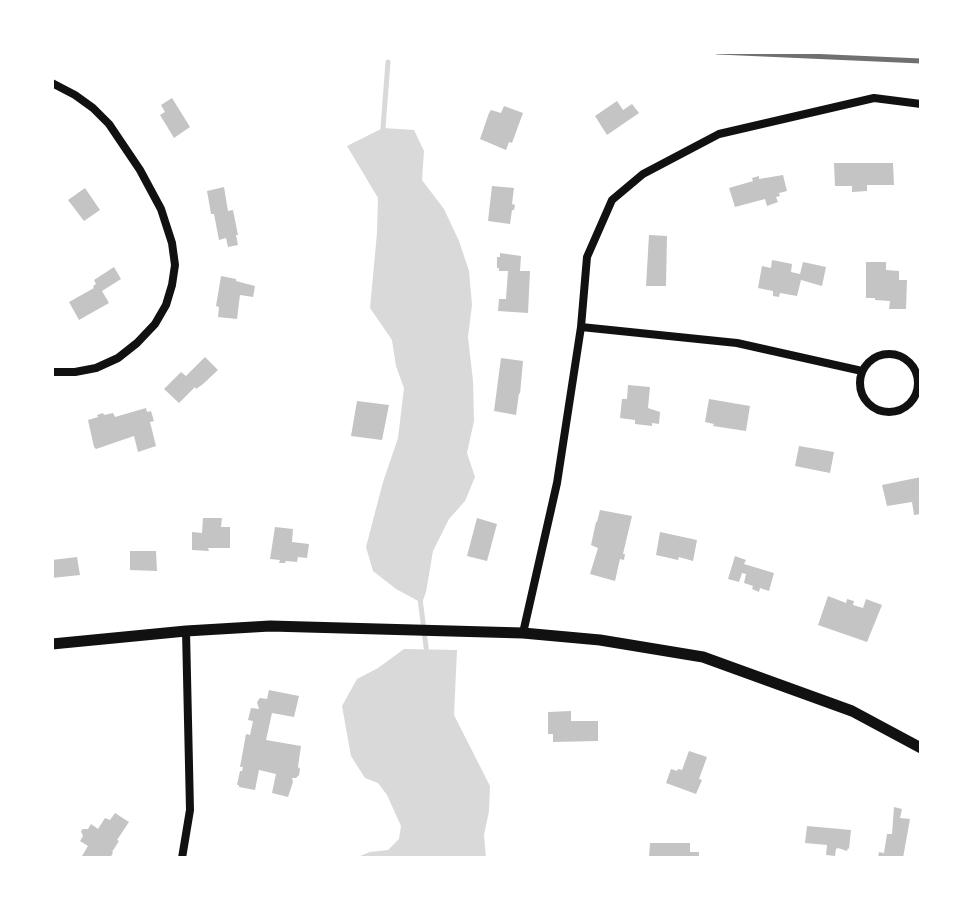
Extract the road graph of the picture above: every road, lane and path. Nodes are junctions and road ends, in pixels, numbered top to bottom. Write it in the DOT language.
graph roads {
  1 [pos="52,83"];
  2 [pos="921,104"];
  3 [pos="581,327"];
  4 [pos="862,371"];
  5 [pos="52,372"];
  6 [pos="186,631"];
  7 [pos="523,633"];
  8 [pos="52,644"];
  9 [pos="921,748"];
  10 [pos="182,858"];
  1 -- 5 [label="street"];
  2 -- 3 [label="street"];
  3 -- 4 [label="street"];
  3 -- 7 [label="street"];
  4 -- 4 [label="street"];
  6 -- 7 [label="main road"];
  6 -- 8 [label="main road"];
  6 -- 10 [label="street"];
  7 -- 9 [label="main road"];
}
